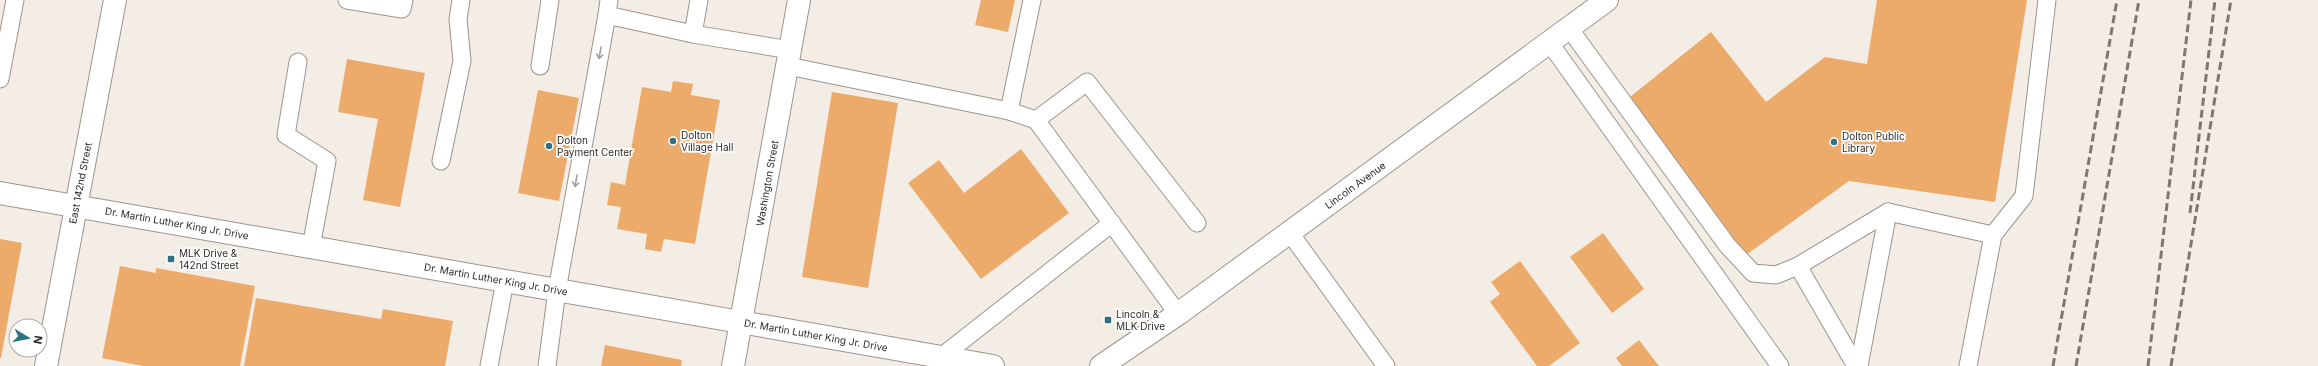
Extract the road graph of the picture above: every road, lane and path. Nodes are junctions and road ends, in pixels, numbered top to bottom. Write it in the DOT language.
graph roads {
  1 [pos="15,0"];
  2 [pos="115,0"];
  3 [pos="348,0"];
  4 [pos="404,0"];
  5 [pos="461,0"];
  6 [pos="470,0"];
  7 [pos="550,0"];
  8 [pos="699,0"];
  9 [pos="799,0"];
  10 [pos="1032,0"];
  11 [pos="1607,0"];
  12 [pos="2048,0"];
  13 [pos="608,7"];
  14 [pos="458,19"];
  15 [pos="1569,28"];
  16 [pos="693,34"];
  17 [pos="1549,42"];
  18 [pos="789,58"];
  19 [pos="298,62"];
  20 [pos="540,66"];
  21 [pos="0,79"];
  22 [pos="1008,111"];
  23 [pos="1036,120"];
  24 [pos="441,161"];
  25 [pos="0,193"];
  26 [pos="76,206"];
  27 [pos="1888,212"];
  28 [pos="1112,223"];
  29 [pos="1197,223"];
  30 [pos="1290,233"];
  31 [pos="1992,235"];
  32 [pos="311,247"];
  33 [pos="1798,266"];
  34 [pos="505,281"];
  35 [pos="557,290"];
  36 [pos="1178,314"];
  37 [pos="742,322"];
  38 [pos="940,357"];
  39 [pos="46,366"];
  40 [pos="489,366"];
  41 [pos="546,366"];
  42 [pos="734,366"];
  43 [pos="993,366"];
  44 [pos="1101,366"];
  45 [pos="1386,366"];
  46 [pos="1780,366"];
  47 [pos="1856,366"];
  48 [pos="1859,366"];
  49 [pos="1968,366"];
  1 -- 21 [label="lane"];
  2 -- 26 [label="street, East 142nd Street"];
  3 -- 4 [label="lane"];
  5 -- 14 [label="lane"];
  6 -- 14 [label="lane"];
  7 -- 20 [label="lane"];
  8 -- 16 [label="lane"];
  9 -- 18 [label="street, Washington Street"];
  10 -- 22 [label="lane"];
  11 -- 15 [label="street, Lincoln Avenue"];
  12 -- 31 [label="lane"];
  13 -- 16 [label="lane"];
  13 -- 35 [label="lane, one-way"];
  14 -- 24 [label="lane"];
  15 -- 17 [label="street, Lincoln Avenue"];
  15 -- 33 [label="lane"];
  16 -- 18 [label="lane"];
  17 -- 30 [label="street, Lincoln Avenue"];
  17 -- 46 [label="lane"];
  18 -- 22 [label="lane"];
  18 -- 37 [label="street, Washington Street"];
  19 -- 32 [label="lane"];
  22 -- 23 [label="lane"];
  23 -- 28 [label="lane"];
  23 -- 29 [label="lane"];
  25 -- 26 [label="street, Dr. Martin Luther King Jr. Drive"];
  26 -- 32 [label="street, Dr. Martin Luther King Jr. Drive"];
  26 -- 39 [label="street, East 142nd Street"];
  27 -- 31 [label="lane"];
  27 -- 33 [label="lane"];
  27 -- 48 [label="lane"];
  28 -- 36 [label="lane"];
  28 -- 38 [label="lane"];
  30 -- 36 [label="street, Lincoln Avenue"];
  30 -- 45 [label="lane"];
  31 -- 49 [label="lane"];
  32 -- 34 [label="street, Dr. Martin Luther King Jr. Drive"];
  33 -- 47 [label="lane"];
  34 -- 35 [label="street, Dr. Martin Luther King Jr. Drive"];
  34 -- 40 [label="lane"];
  35 -- 37 [label="street, Dr. Martin Luther King Jr. Drive"];
  35 -- 41 [label="lane"];
  36 -- 44 [label="street, Lincoln Avenue"];
  37 -- 38 [label="street, Dr. Martin Luther King Jr. Drive"];
  37 -- 42 [label="street, Washington Street"];
  38 -- 43 [label="street, Dr. Martin Luther King Jr. Drive"];
}
